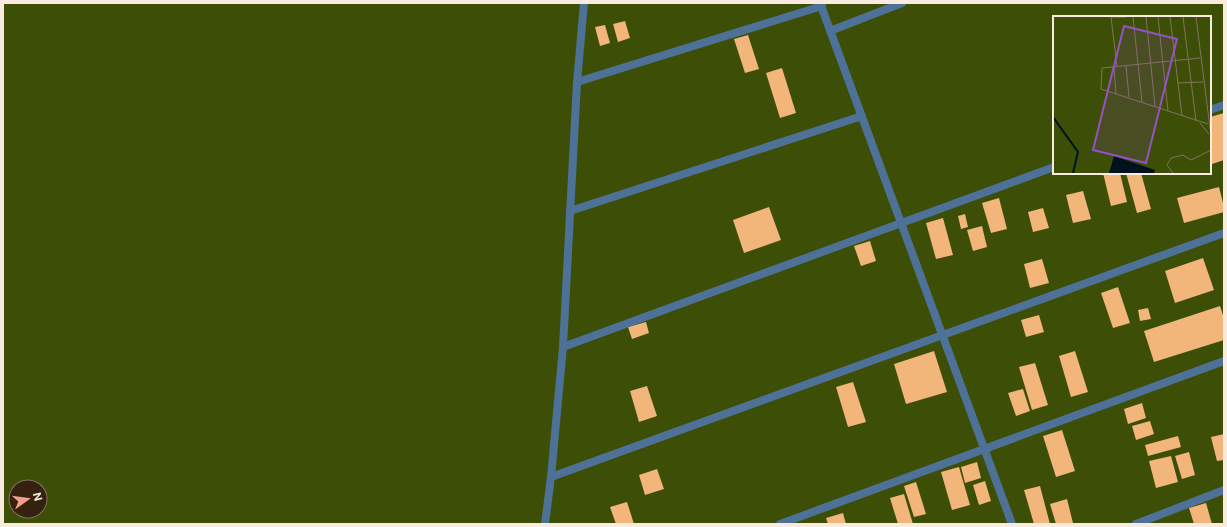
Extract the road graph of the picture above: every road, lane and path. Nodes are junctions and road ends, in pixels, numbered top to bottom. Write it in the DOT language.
graph roads {
  1 [pos="584,3"];
  2 [pos="902,3"];
  3 [pos="821,5"];
  4 [pos="830,31"];
  5 [pos="577,82"];
  6 [pos="1224,105"];
  7 [pos="1211,110"];
  8 [pos="862,116"];
  9 [pos="1053,167"];
  10 [pos="570,211"];
  11 [pos="901,224"];
  12 [pos="1224,233"];
  13 [pos="943,335"];
  14 [pos="563,347"];
  15 [pos="1224,361"];
  16 [pos="984,449"];
  17 [pos="551,477"];
  18 [pos="1224,490"];
  19 [pos="546,524"];
  20 [pos="780,524"];
  21 [pos="1012,524"];
  22 [pos="1136,524"];
  1 -- 5 [label="street"];
  2 -- 4 [label="street"];
  3 -- 4 [label="street"];
  3 -- 5 [label="street"];
  4 -- 8 [label="street"];
  5 -- 10 [label="street"];
  6 -- 7 [label="street"];
  8 -- 10 [label="street"];
  8 -- 11 [label="street"];
  9 -- 11 [label="street"];
  10 -- 14 [label="street"];
  11 -- 13 [label="street"];
  11 -- 14 [label="street"];
  12 -- 13 [label="street"];
  13 -- 16 [label="street"];
  13 -- 17 [label="street"];
  14 -- 17 [label="street"];
  15 -- 16 [label="street"];
  16 -- 20 [label="street"];
  16 -- 21 [label="street"];
  17 -- 19 [label="street"];
  18 -- 22 [label="street"];
}
